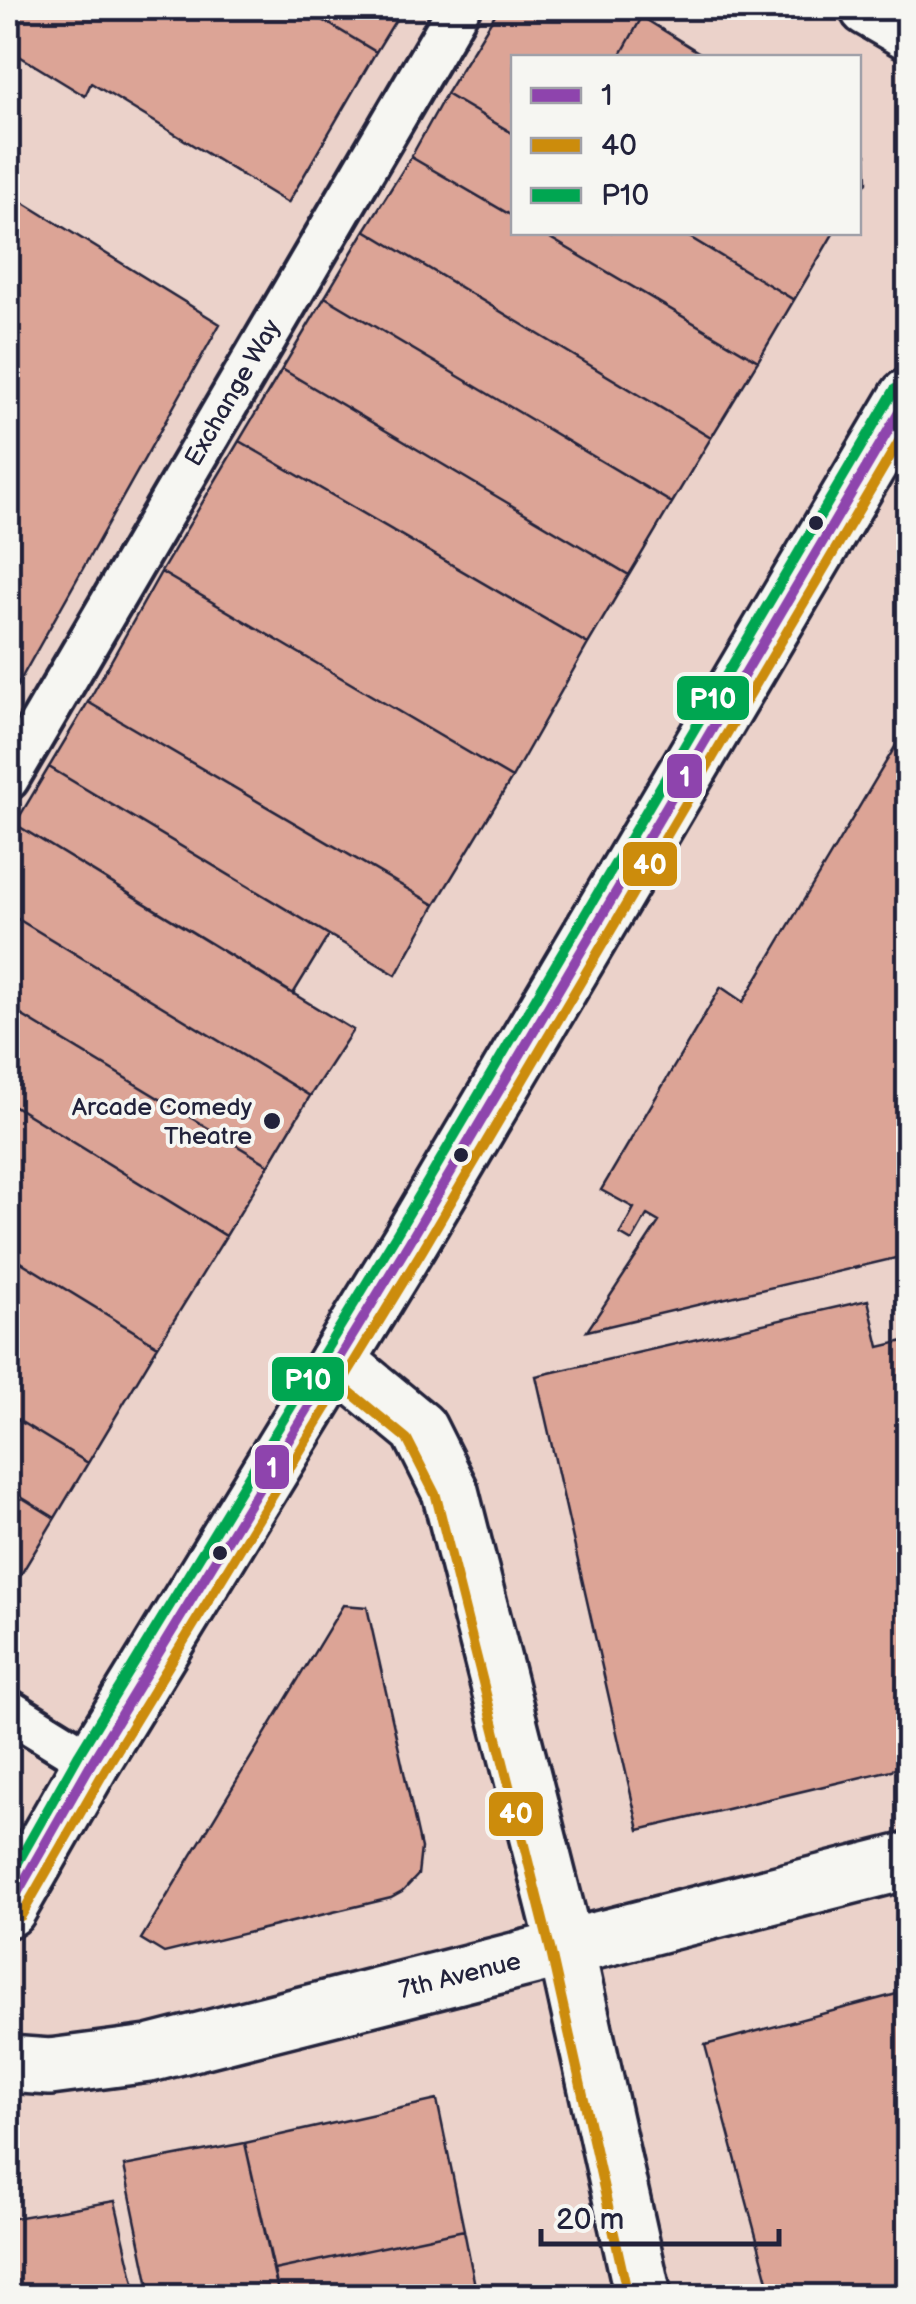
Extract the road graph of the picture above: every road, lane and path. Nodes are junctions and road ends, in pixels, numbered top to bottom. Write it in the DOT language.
graph roads {
  1 [pos="458,8"];
  2 [pos="868,8"];
  3 [pos="908,31"];
  4 [pos="908,397"];
  5 [pos="8,778"];
  6 [pos="338,1362"];
  7 [pos="8,1710"];
  8 [pos="92,1762"];
  9 [pos="908,1860"];
  10 [pos="8,1908"];
  11 [pos="566,1950"];
  12 [pos="8,2064"];
  13 [pos="643,2296"];
  1 -- 5 [label="lane, Exchange Way"];
  2 -- 3 [label="main road"];
  4 -- 6 [label="main road"];
  6 -- 8 [label="main road"];
  6 -- 11 [label="main road"];
  7 -- 8 [label="lane"];
  8 -- 10 [label="main road"];
  9 -- 11 [label="main road, 7th Avenue"];
  11 -- 12 [label="main road, 7th Avenue"];
  11 -- 13 [label="main road"];
}
